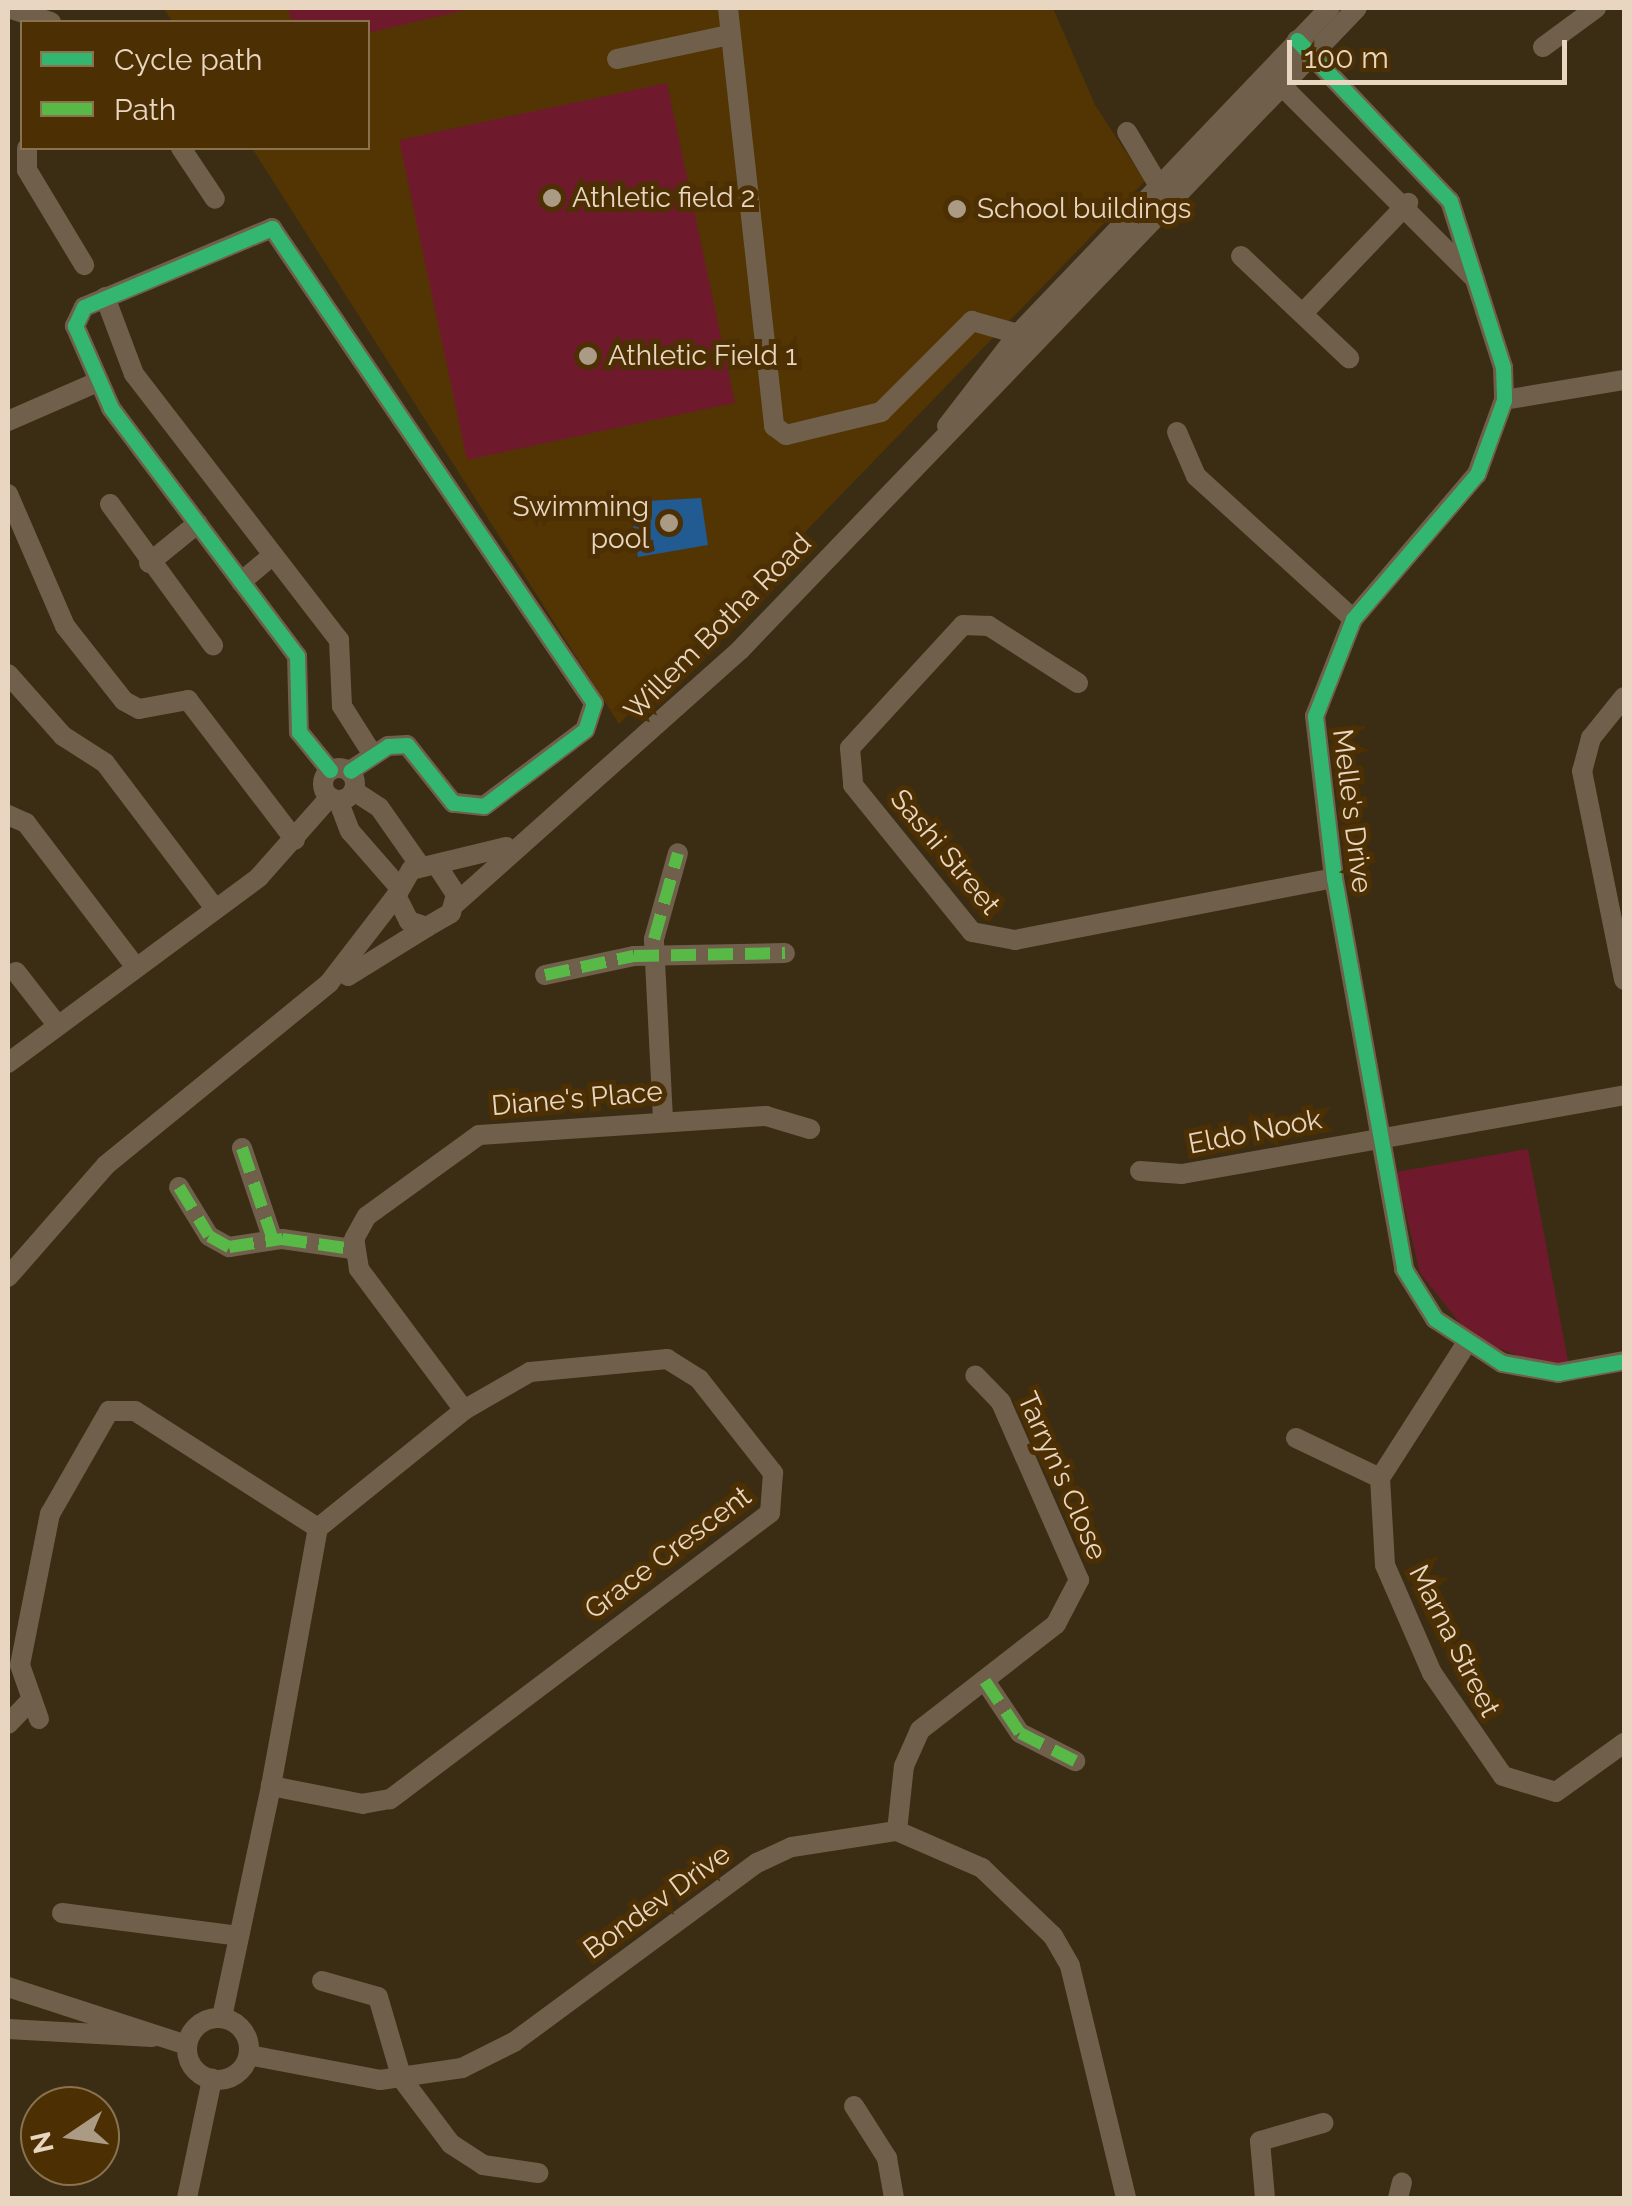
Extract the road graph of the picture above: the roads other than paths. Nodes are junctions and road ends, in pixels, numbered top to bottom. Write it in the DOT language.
graph roads {
  1 [pos="8,8"];
  2 [pos="728,8"];
  3 [pos="1330,8"];
  4 [pos="1357,8"];
  5 [pos="1596,8"];
  6 [pos="44,20"];
  7 [pos="730,35"];
  8 [pos="1297,40"];
  9 [pos="1543,47"];
  10 [pos="1314,55"];
  11 [pos="617,59"];
  12 [pos="1275,78"];
  13 [pos="1127,132"];
  14 [pos="26,150"];
  15 [pos="182,150"];
  16 [pos="1159,186"];
  17 [pos="215,199"];
  18 [pos="1408,203"];
  19 [pos="1241,256"];
  20 [pos="84,265"];
  21 [pos="105,297"];
  22 [pos="1489,302"];
  23 [pos="1304,312"];
  24 [pos="1018,334"];
  25 [pos="1349,358"];
  26 [pos="1624,380"];
  27 [pos="95,383"];
  28 [pos="1504,400"];
  29 [pos="8,421"];
  30 [pos="946,430"];
  31 [pos="1177,432"];
  32 [pos="8,494"];
  33 [pos="110,504"];
  34 [pos="198,523"];
  35 [pos="273,555"];
  36 [pos="149,563"];
  37 [pos="241,582"];
  38 [pos="1353,619"];
  39 [pos="213,645"];
  40 [pos="8,674"];
  41 [pos="1078,683"];
  42 [pos="1624,697"];
  43 [pos="373,755"];
  44 [pos="340,786"];
  45 [pos="8,815"];
  46 [pos="397,832"];
  47 [pos="295,840"];
  48 [pos="512,845"];
  49 [pos="678,853"];
  50 [pos="366,854"];
  51 [pos="430,868"];
  52 [pos="1334,878"];
  53 [pos="397,891"];
  54 [pos="455,904"];
  55 [pos="213,906"];
  56 [pos="427,927"];
  57 [pos="654,946"];
  58 [pos="784,953"];
  59 [pos="136,966"];
  60 [pos="16,972"];
  61 [pos="546,974"];
  62 [pos="1624,980"];
  63 [pos="329,983"];
  64 [pos="58,1026"];
  65 [pos="8,1063"];
  66 [pos="1624,1094"];
  67 [pos="663,1119"];
  68 [pos="810,1128"];
  69 [pos="1380,1136"];
  70 [pos="242,1148"];
  71 [pos="1140,1171"];
  72 [pos="178,1187"];
  73 [pos="273,1240"];
  74 [pos="352,1249"];
  75 [pos="8,1277"];
  76 [pos="1466,1344"];
  77 [pos="1624,1361"];
  78 [pos="975,1375"];
  79 [pos="464,1410"];
  80 [pos="1296,1438"];
  81 [pos="1380,1478"];
  82 [pos="318,1528"];
  83 [pos="985,1681"];
  84 [pos="8,1724"];
  85 [pos="1624,1743"];
  86 [pos="1076,1761"];
  87 [pos="272,1786"];
  88 [pos="897,1831"];
  89 [pos="62,1913"];
  90 [pos="240,1936"];
  91 [pos="322,1981"];
  92 [pos="8,1987"];
  93 [pos="222,2017"];
  94 [pos="8,2030"];
  95 [pos="159,2037"];
  96 [pos="187,2044"];
  97 [pos="249,2055"];
  98 [pos="212,2079"];
  99 [pos="402,2079"];
  100 [pos="854,2106"];
  101 [pos="1323,2123"];
  102 [pos="538,2172"];
  103 [pos="187,2198"];
  104 [pos="894,2198"];
  105 [pos="1126,2198"];
  106 [pos="1265,2198"];
  1 -- 6 [label="street"];
  2 -- 7 [label="street"];
  3 -- 8 [label="street, Willem Botha Road"];
  4 -- 10 [label="street, Willem Botha Road"];
  5 -- 9 [label="street"];
  7 -- 11 [label="street"];
  7 -- 24 [label="street"];
  8 -- 10 [label="street, Melle's Drive"];
  8 -- 12 [label="street, Willem Botha Road"];
  10 -- 12 [label="street, Willem Botha Road"];
  10 -- 22 [label="street, Melle's Drive"];
  12 -- 16 [label="street, Willem Botha Road"];
  12 -- 18 [label="street"];
  12 -- 30 [label="street, Willem Botha Road"];
  13 -- 16 [label="street"];
  14 -- 20 [label="street"];
  15 -- 17 [label="street"];
  16 -- 24 [label="street, Willem Botha Road"];
  18 -- 22 [label="street"];
  18 -- 23 [label="street"];
  19 -- 23 [label="street"];
  21 -- 27 [label="street"];
  21 -- 35 [label="street"];
  21 -- 43 [label="street"];
  22 -- 28 [label="street, Melle's Drive"];
  23 -- 25 [label="street"];
  24 -- 30 [label="street, Willem Botha Road"];
  26 -- 28 [label="street"];
  27 -- 29 [label="street"];
  27 -- 34 [label="street"];
  28 -- 38 [label="street, Melle's Drive"];
  30 -- 48 [label="street, Willem Botha Road"];
  31 -- 38 [label="street"];
  32 -- 47 [label="street"];
  33 -- 36 [label="street"];
  34 -- 36 [label="street"];
  34 -- 37 [label="street"];
  35 -- 37 [label="street"];
  35 -- 43 [label="street"];
  36 -- 39 [label="street"];
  37 -- 44 [label="street"];
  38 -- 52 [label="street, Melle's Drive"];
  40 -- 55 [label="street"];
  41 -- 52 [label="street, Sashi Street"];
  42 -- 62 [label="street"];
  43 -- 44 [label="street"];
  44 -- 46 [label="street"];
  44 -- 47 [label="street"];
  44 -- 50 [label="street"];
  45 -- 59 [label="street"];
  46 -- 50 [label="street"];
  46 -- 51 [label="street"];
  47 -- 55 [label="street"];
  48 -- 51 [label="street, Willem Botha Road"];
  48 -- 54 [label="street, Willem Botha Road"];
  49 -- 57 [label="street"];
  50 -- 53 [label="street"];
  51 -- 53 [label="street"];
  51 -- 54 [label="street"];
  52 -- 69 [label="street, Melle's Drive"];
  53 -- 56 [label="street"];
  53 -- 63 [label="street"];
  54 -- 56 [label="street, Willem Botha Road"];
  55 -- 59 [label="street"];
  56 -- 63 [label="street"];
  57 -- 58 [label="street"];
  57 -- 61 [label="street"];
  57 -- 67 [label="street"];
  59 -- 64 [label="street"];
  60 -- 64 [label="street"];
  63 -- 75 [label="street"];
  64 -- 65 [label="street"];
  66 -- 69 [label="street, Eldo Nook"];
  67 -- 68 [label="street, Diane's Place"];
  67 -- 74 [label="street, Diane's Place"];
  69 -- 71 [label="street, Eldo Nook"];
  69 -- 76 [label="street, Melle's Drive"];
  70 -- 73 [label="street"];
  72 -- 73 [label="street"];
  73 -- 74 [label="street"];
  74 -- 79 [label="street"];
  76 -- 77 [label="street, Melle's Drive"];
  76 -- 81 [label="street"];
  78 -- 83 [label="street, Tarryn's Close"];
  79 -- 82 [label="street, Grace Crescent"];
  79 -- 87 [label="street, Grace Crescent"];
  80 -- 81 [label="street"];
  81 -- 85 [label="street, Marna Street"];
  82 -- 84 [label="street"];
  82 -- 87 [label="street"];
  83 -- 86 [label="street"];
  83 -- 88 [label="street, Tarryn's Close"];
  87 -- 90 [label="street"];
  88 -- 99 [label="street, Bondev Drive"];
  88 -- 105 [label="street"];
  89 -- 90 [label="street"];
  90 -- 93 [label="street"];
  91 -- 99 [label="street"];
  92 -- 95 [label="street"];
  93 -- 96 [label="street"];
  93 -- 97 [label="street"];
  94 -- 95 [label="street"];
  95 -- 96 [label="street"];
  96 -- 98 [label="street"];
  97 -- 98 [label="street"];
  97 -- 99 [label="street, Bondev Drive"];
  98 -- 103 [label="street"];
  99 -- 102 [label="street"];
  100 -- 104 [label="street"];
  101 -- 106 [label="street"];
}
